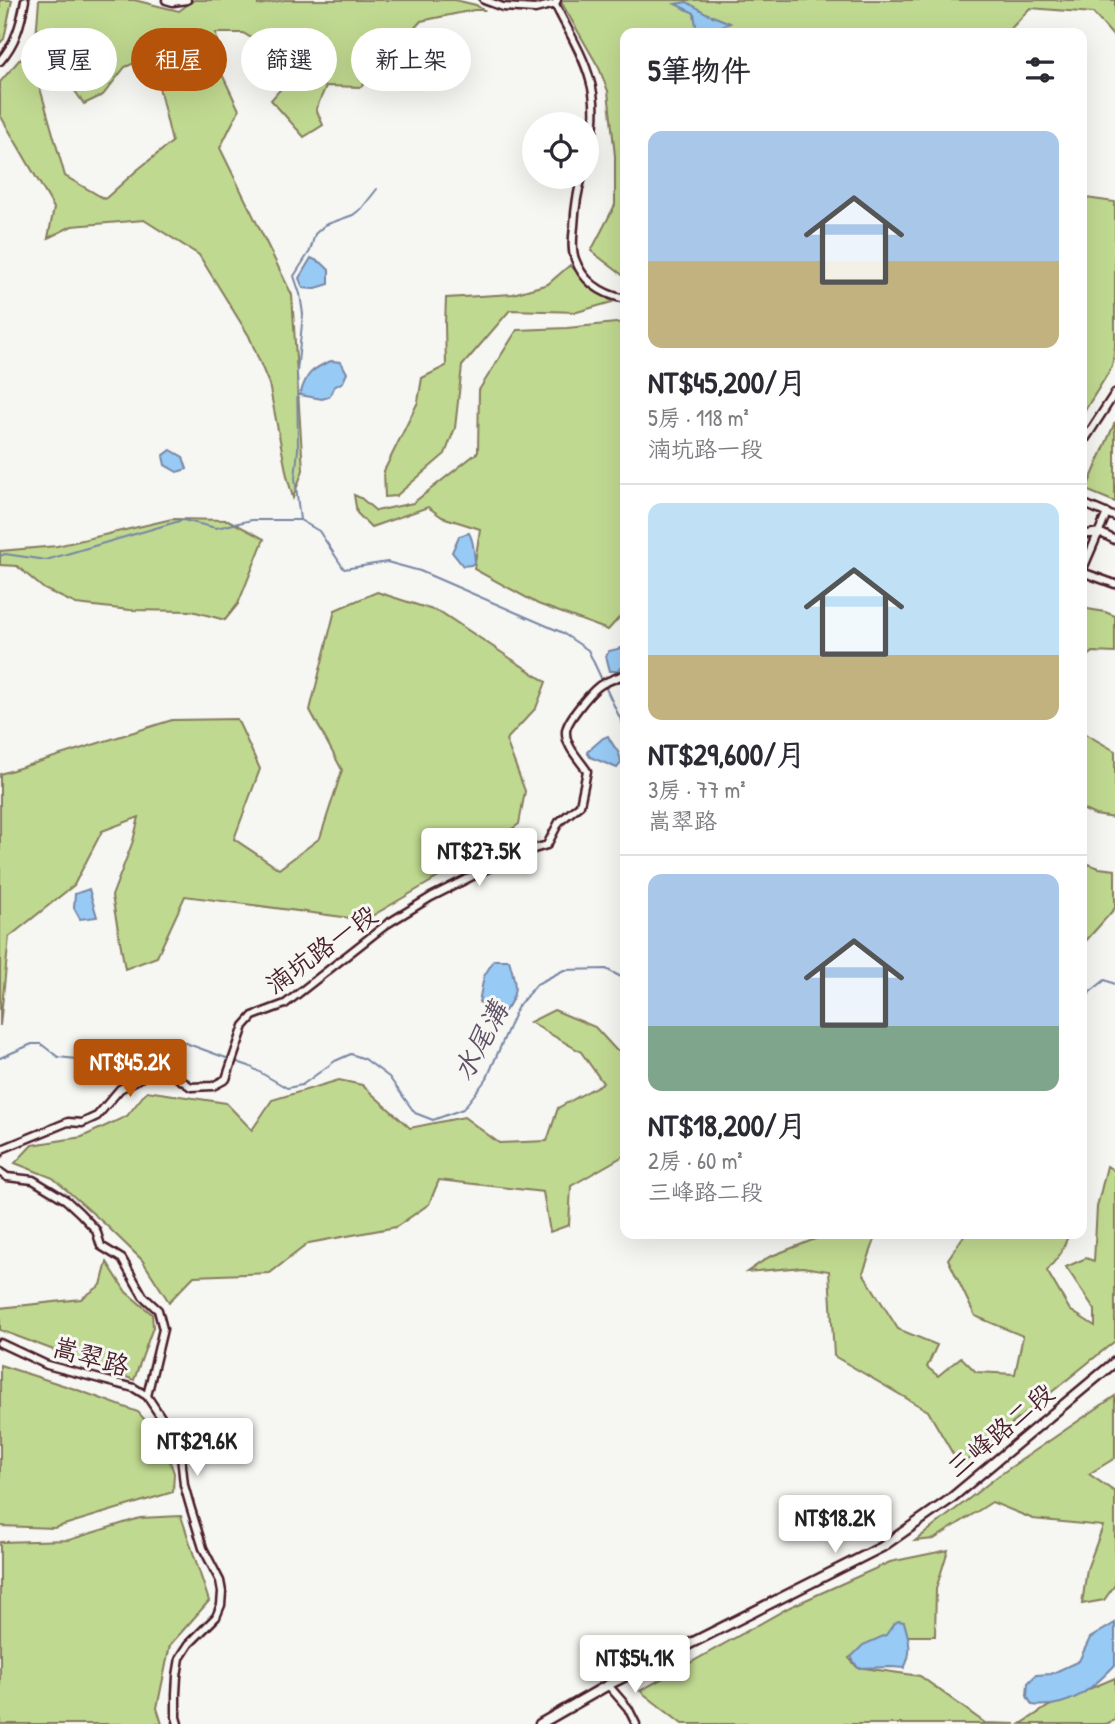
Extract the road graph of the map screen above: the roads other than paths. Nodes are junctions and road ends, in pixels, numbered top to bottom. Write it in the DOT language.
graph roads {
  1 [pos="25,0"];
  2 [pos="166,0"];
  3 [pos="187,0"];
  4 [pos="484,0"];
  5 [pos="556,2"];
  6 [pos="0,61"];
  7 [pos="594,112"];
  8 [pos="578,189"];
  9 [pos="620,298"];
  10 [pos="1115,393"];
  11 [pos="1087,436"];
  12 [pos="1087,505"];
  13 [pos="1107,513"];
  14 [pos="1115,517"];
  15 [pos="1099,532"];
  16 [pos="1087,533"];
  17 [pos="1115,540"];
  18 [pos="1087,560"];
  19 [pos="1087,573"];
  20 [pos="1115,584"];
  21 [pos="620,676"];
  22 [pos="0,1153"];
  23 [pos="0,1172"];
  24 [pos="0,1343"];
  25 [pos="1115,1362"];
  26 [pos="148,1396"];
  27 [pos="608,1685"];
  28 [pos="178,1724"];
  29 [pos="540,1724"];
  30 [pos="636,1724"];
  1 -- 6 [label="street"];
  2 -- 3 [label="street"];
  4 -- 5 [label="street"];
  5 -- 7 [label="street"];
  8 -- 9 [label="street"];
  10 -- 11 [label="street"];
  12 -- 13 [label="street"];
  13 -- 14 [label="street"];
  13 -- 15 [label="street"];
  15 -- 16 [label="street"];
  15 -- 17 [label="street"];
  15 -- 18 [label="street"];
  19 -- 20 [label="street"];
  21 -- 22 [label="street, 湳坑路一段"];
  23 -- 26 [label="street"];
  24 -- 26 [label="street, 嵩翠路"];
  25 -- 27 [label="street, 三峰路二段"];
  26 -- 28 [label="street, 嵩翠路"];
  27 -- 29 [label="street, 三峰路二段"];
  27 -- 30 [label="street"];
}
